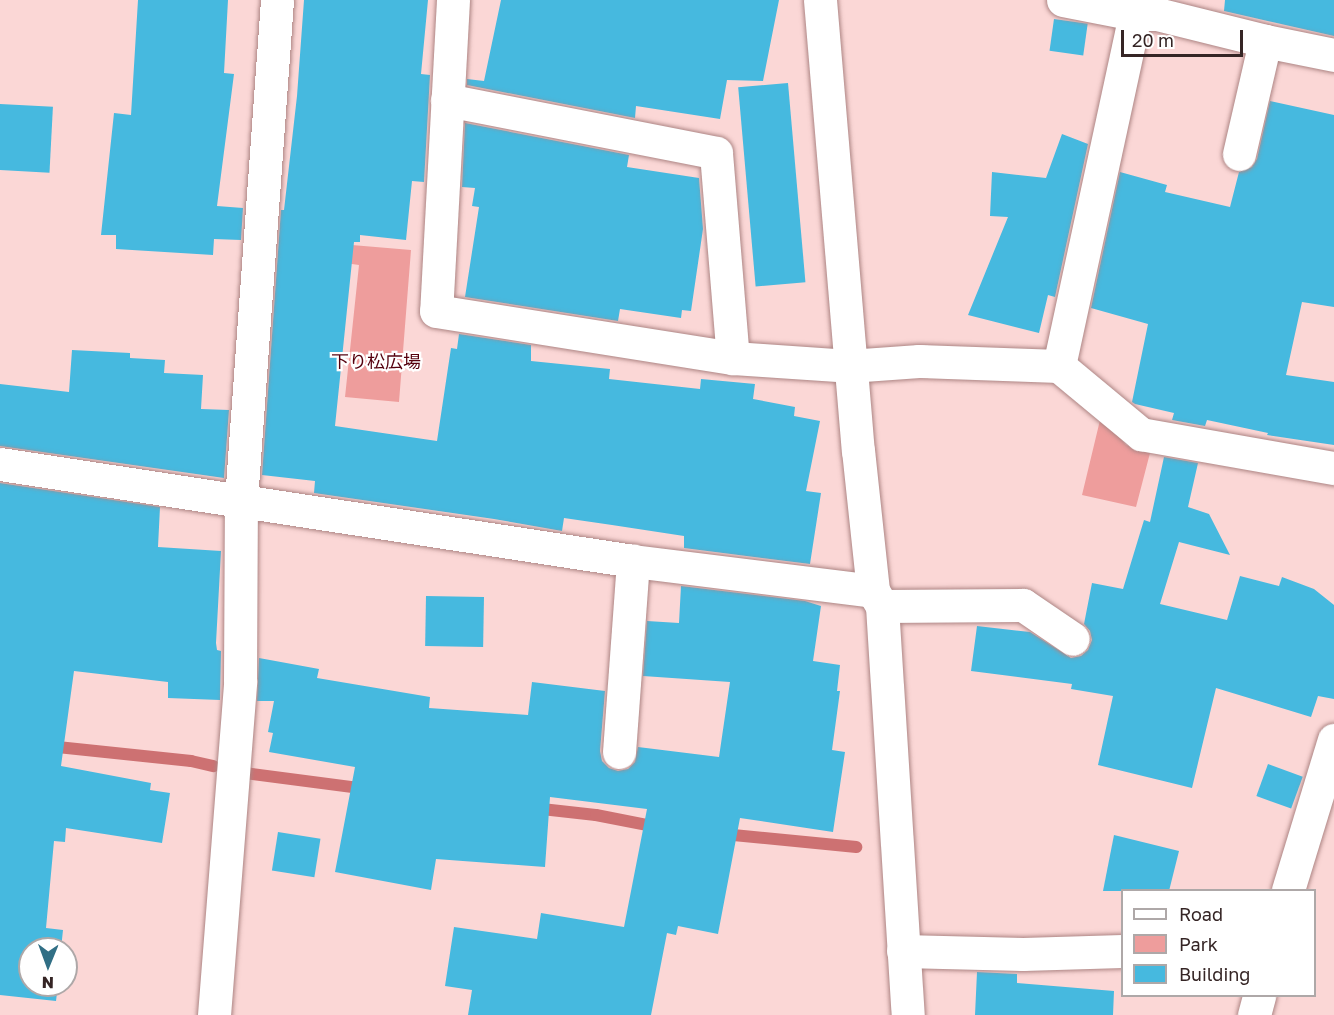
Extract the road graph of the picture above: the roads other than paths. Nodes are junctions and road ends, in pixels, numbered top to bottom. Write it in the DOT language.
graph roads {
  1 [pos="277,0"];
  2 [pos="453,0"];
  3 [pos="820,0"];
  4 [pos="1063,0"];
  5 [pos="1150,9"];
  6 [pos="1265,41"];
  7 [pos="1334,55"];
  8 [pos="447,100"];
  9 [pos="1239,154"];
  10 [pos="733,358"];
  11 [pos="849,366"];
  12 [pos="1059,366"];
  13 [pos="0,464"];
  14 [pos="1334,468"];
  15 [pos="241,501"];
  16 [pos="633,561"];
  17 [pos="878,598"];
  18 [pos="1073,639"];
  19 [pos="1334,740"];
  20 [pos="619,752"];
  21 [pos="1289,889"];
  22 [pos="903,951"];
  23 [pos="1121,951"];
  24 [pos="214,1015"];
  25 [pos="908,1015"];
  1 -- 15 [label="street"];
  2 -- 8 [label="street"];
  3 -- 11 [label="street"];
  4 -- 5 [label="street"];
  5 -- 6 [label="street"];
  5 -- 12 [label="street"];
  6 -- 7 [label="street"];
  6 -- 9 [label="street"];
  8 -- 10 [label="street"];
  8 -- 10 [label="street"];
  10 -- 11 [label="street"];
  11 -- 12 [label="street"];
  11 -- 17 [label="street"];
  12 -- 14 [label="street"];
  13 -- 15 [label="street"];
  15 -- 16 [label="street"];
  15 -- 24 [label="street"];
  16 -- 17 [label="street"];
  16 -- 20 [label="street"];
  17 -- 18 [label="street"];
  17 -- 22 [label="street"];
  19 -- 21 [label="street"];
  22 -- 23 [label="street"];
  22 -- 25 [label="street"];
}
